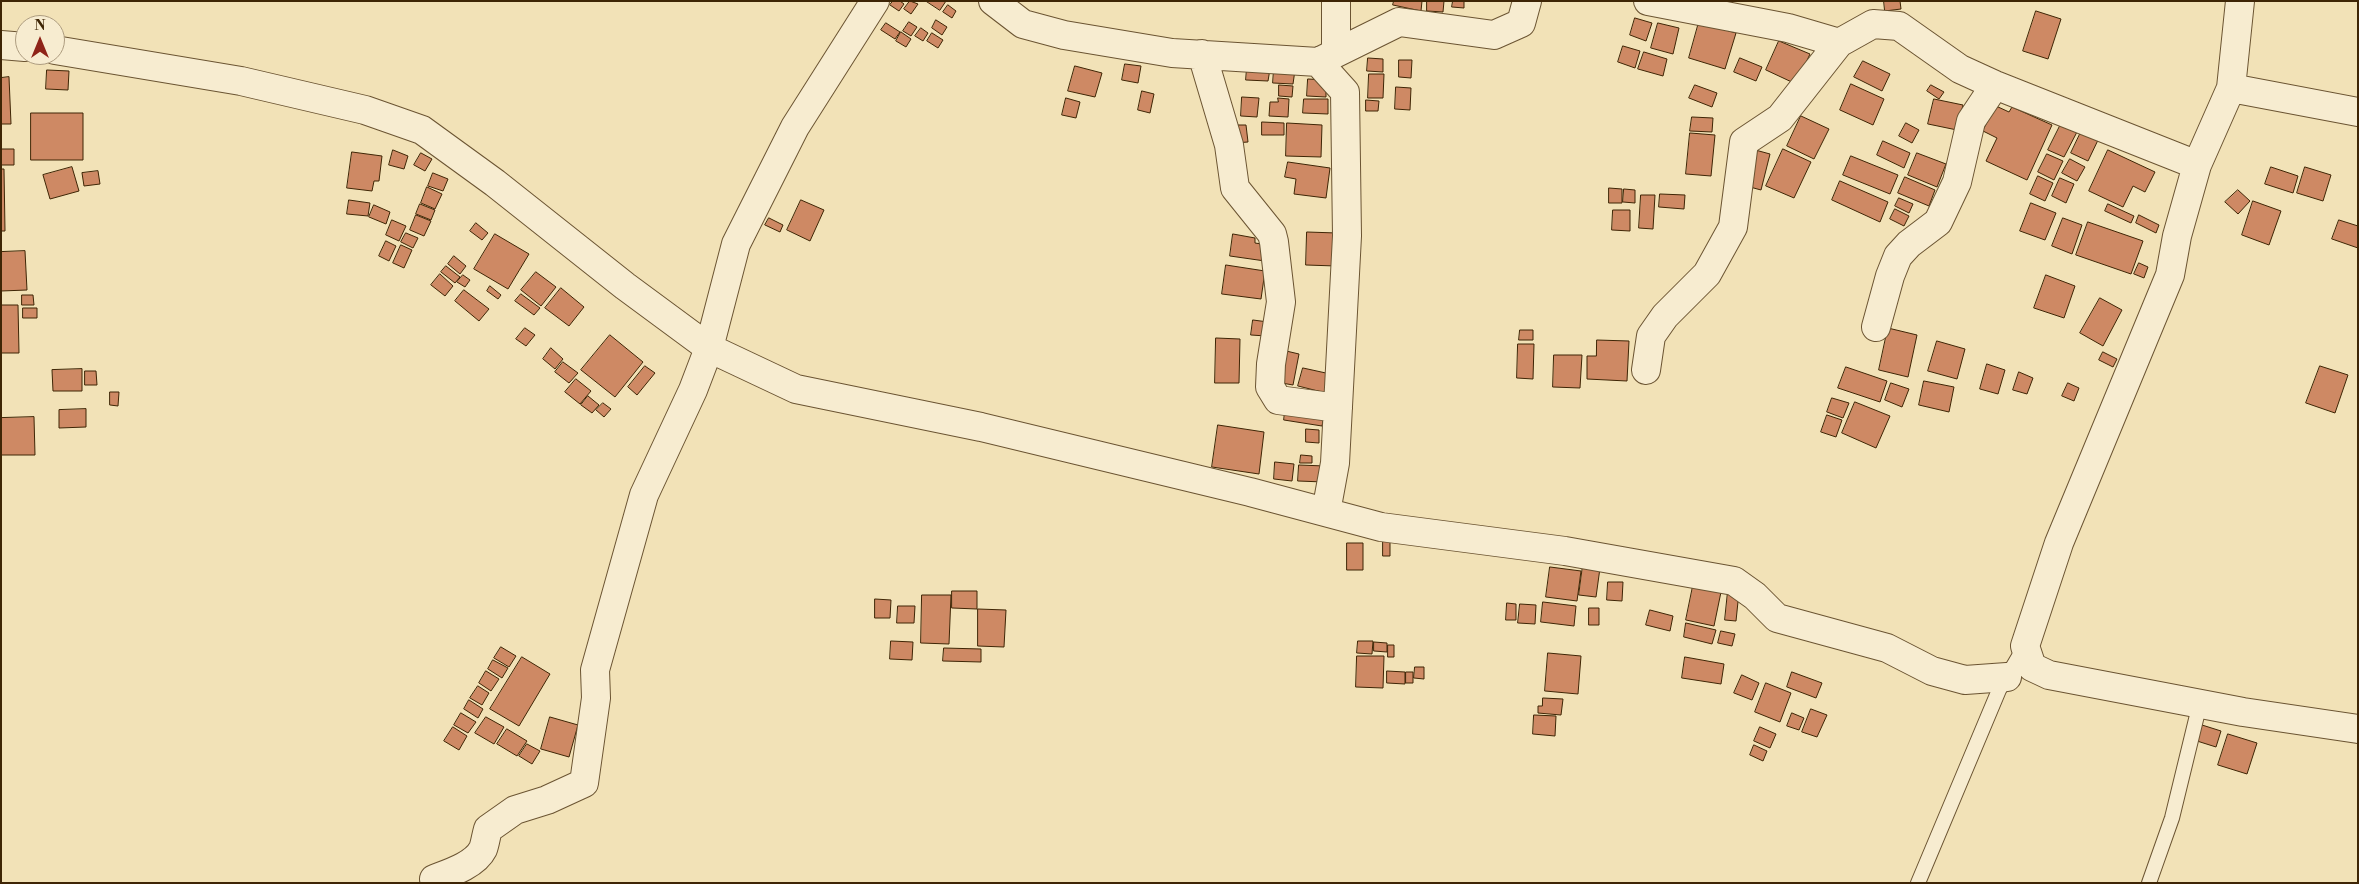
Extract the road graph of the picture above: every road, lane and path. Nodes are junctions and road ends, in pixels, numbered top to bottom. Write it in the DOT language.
graph roads {
  1 [pos="875,1"];
  2 [pos="993,1"];
  3 [pos="1336,1"];
  4 [pos="1527,1"];
  5 [pos="1648,1"];
  6 [pos="2240,1"];
  7 [pos="1704,7"];
  8 [pos="1839,43"];
  9 [pos="1,45"];
  10 [pos="15,46"];
  11 [pos="65,52"];
  12 [pos="1202,54"];
  13 [pos="1327,58"];
  14 [pos="1995,85"];
  15 [pos="2231,88"];
  16 [pos="2358,112"];
  17 [pos="2197,165"];
  18 [pos="1876,327"];
  19 [pos="709,348"];
  20 [pos="1646,370"];
  21 [pos="1338,408"];
  22 [pos="1326,512"];
  23 [pos="2024,646"];
  24 [pos="2006,677"];
  25 [pos="2200,703"];
  26 [pos="2358,728"];
  27 [pos="434,879"];
  28 [pos="1918,883"];
  29 [pos="2149,883"];
  1 -- 19 [label="street"];
  2 -- 12 [label="street"];
  3 -- 13 [label="street"];
  4 -- 13 [label="street"];
  5 -- 7 [label="street"];
  6 -- 15 [label="street"];
  7 -- 8 [label="street"];
  8 -- 14 [label="street"];
  8 -- 20 [label="street"];
  9 -- 10 [label="street"];
  11 -- 19 [label="street"];
  12 -- 13 [label="street"];
  12 -- 21 [label="street"];
  13 -- 21 [label="street"];
  14 -- 17 [label="street"];
  14 -- 18 [label="street"];
  15 -- 16 [label="street"];
  15 -- 17 [label="street"];
  17 -- 23 [label="street"];
  19 -- 22 [label="street"];
  19 -- 27 [label="street"];
  21 -- 22 [label="street"];
  22 -- 24 [label="street"];
  23 -- 24 [label="lane"];
  23 -- 25 [label="street"];
  24 -- 28 [label="lane"];
  25 -- 26 [label="street"];
  25 -- 29 [label="lane"];
}
